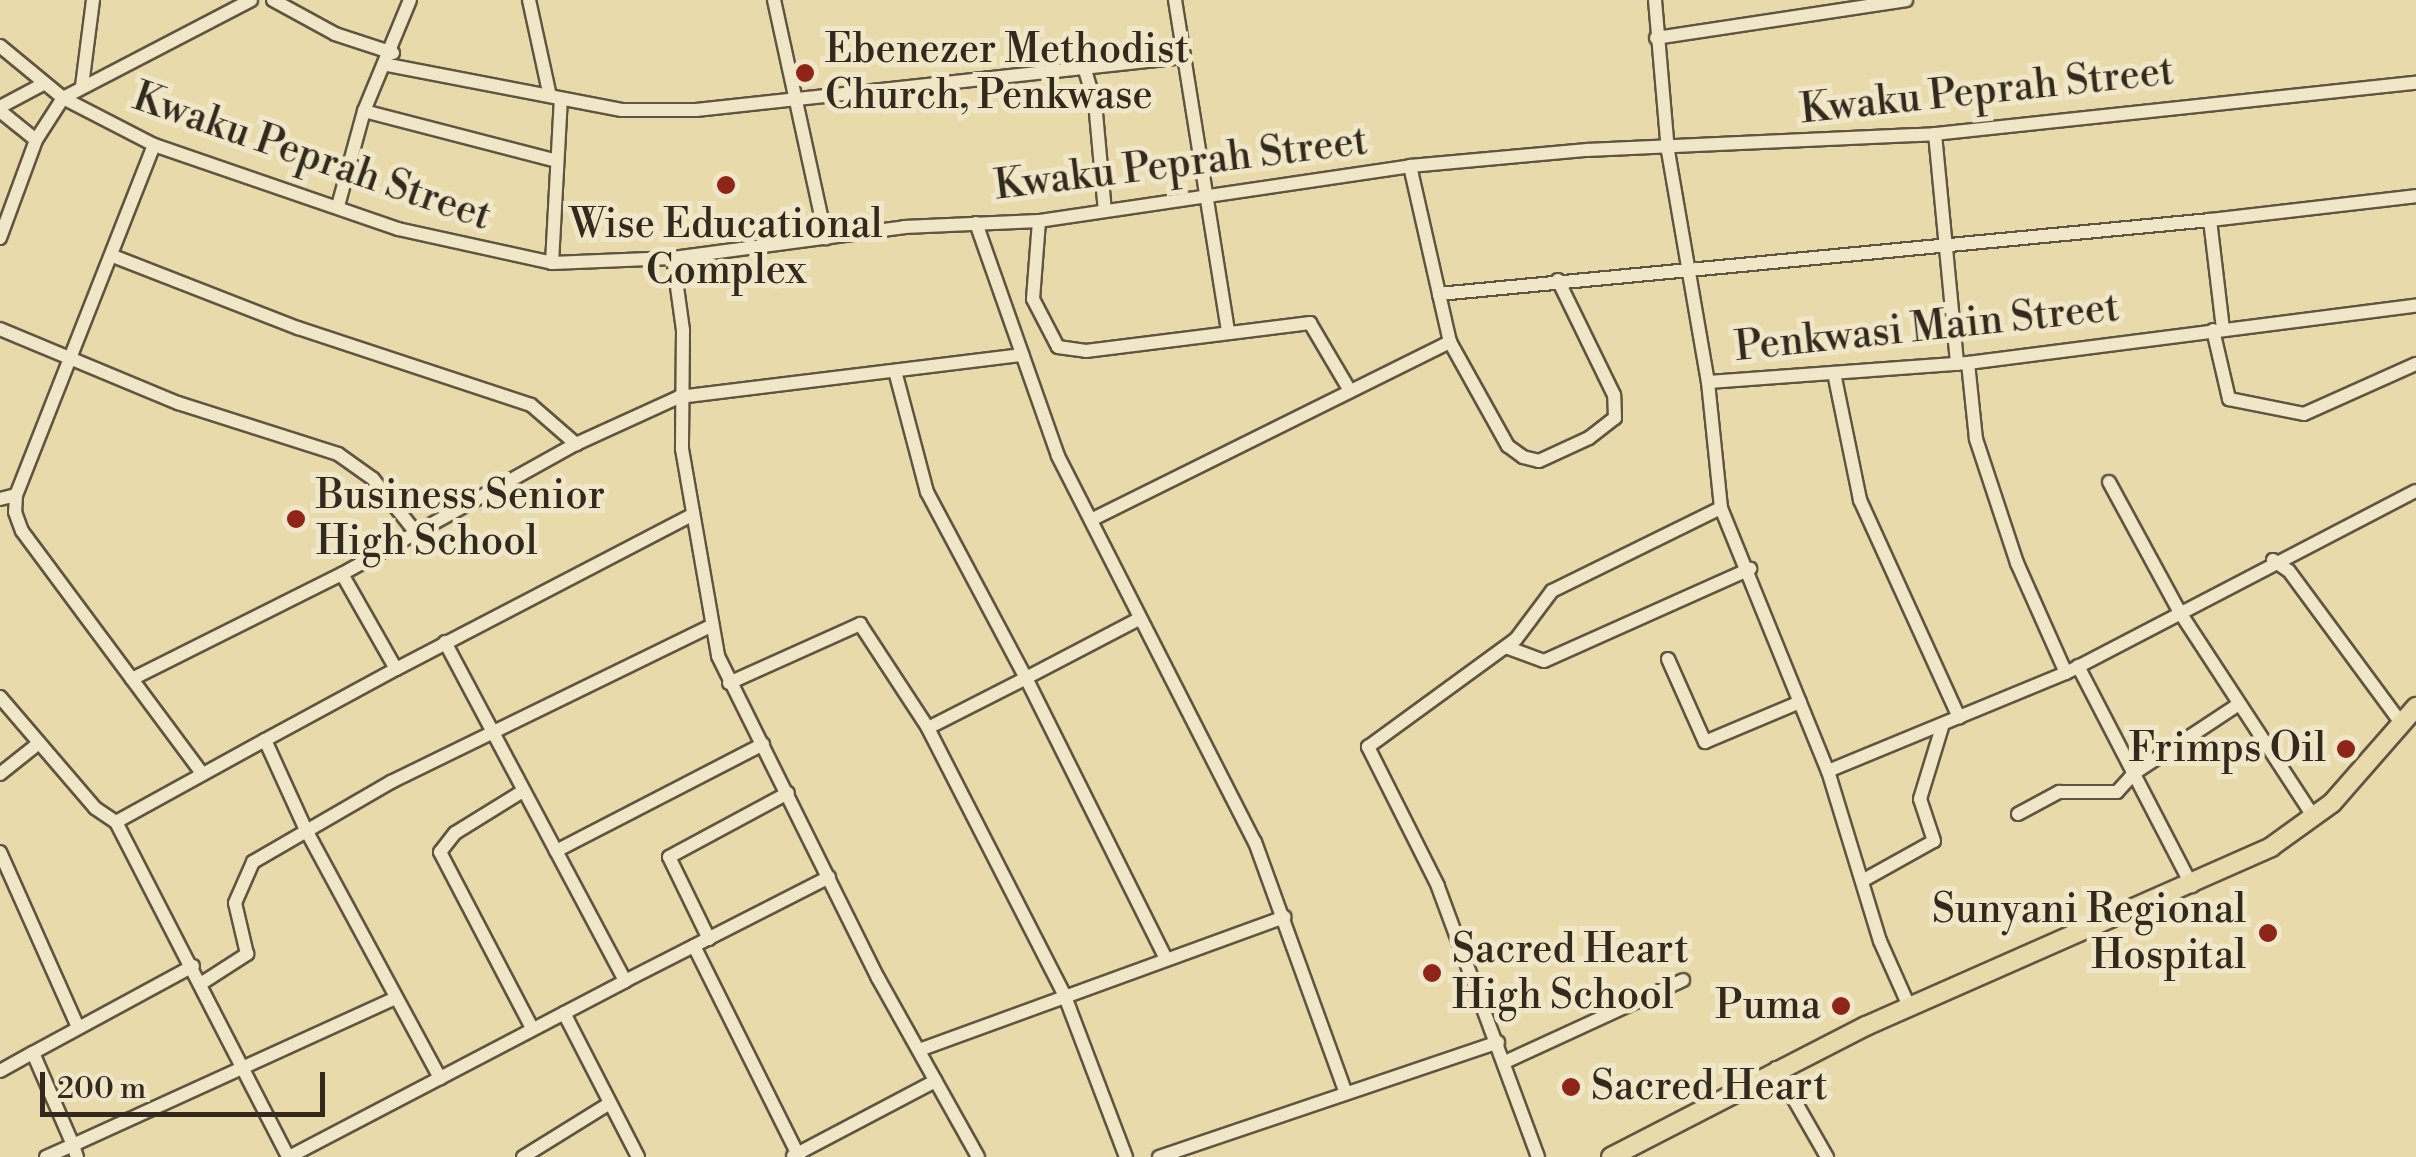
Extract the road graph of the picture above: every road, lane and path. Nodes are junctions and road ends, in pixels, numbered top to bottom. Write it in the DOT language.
graph roads {
  1 [pos="93,0"];
  2 [pos="251,0"];
  3 [pos="273,0"];
  4 [pos="410,0"];
  5 [pos="530,0"];
  6 [pos="774,0"];
  7 [pos="1175,0"];
  8 [pos="1655,0"];
  9 [pos="1906,0"];
  10 [pos="1656,38"];
  11 [pos="0,46"];
  12 [pos="1184,57"];
  13 [pos="390,59"];
  14 [pos="1084,67"];
  15 [pos="2416,83"];
  16 [pos="42,84"];
  17 [pos="82,86"];
  18 [pos="555,97"];
  19 [pos="63,98"];
  20 [pos="791,98"];
  21 [pos="0,109"];
  22 [pos="364,111"];
  23 [pos="1935,134"];
  24 [pos="36,140"];
  25 [pos="154,145"];
  26 [pos="1668,150"];
  27 [pos="554,160"];
  28 [pos="1410,166"];
  29 [pos="2416,196"];
  30 [pos="1209,199"];
  31 [pos="338,206"];
  32 [pos="1104,211"];
  33 [pos="2210,220"];
  34 [pos="1039,221"];
  35 [pos="976,223"];
  36 [pos="0,238"];
  37 [pos="826,238"];
  38 [pos="1945,244"];
  39 [pos="113,256"];
  40 [pos="673,258"];
  41 [pos="552,263"];
  42 [pos="1689,269"];
  43 [pos="1558,280"];
  44 [pos="1439,294"];
  45 [pos="2416,306"];
  46 [pos="0,330"];
  47 [pos="2218,330"];
  48 [pos="1228,332"];
  49 [pos="1450,342"];
  50 [pos="1022,355"];
  51 [pos="68,362"];
  52 [pos="1963,363"];
  53 [pos="2416,364"];
  54 [pos="895,371"];
  55 [pos="1834,373"];
  56 [pos="1708,382"];
  57 [pos="1350,392"];
  58 [pos="679,397"];
  59 [pos="576,444"];
  60 [pos="2109,482"];
  61 [pos="2416,491"];
  62 [pos="16,495"];
  63 [pos="0,499"];
  64 [pos="1720,508"];
  65 [pos="690,516"];
  66 [pos="1091,520"];
  67 [pos="418,534"];
  68 [pos="2273,560"];
  69 [pos="1750,569"];
  70 [pos="342,574"];
  71 [pos="2179,611"];
  72 [pos="1139,619"];
  73 [pos="709,627"];
  74 [pos="445,642"];
  75 [pos="1506,647"];
  76 [pos="1668,659"];
  77 [pos="396,668"];
  78 [pos="2072,669"];
  79 [pos="1026,678"];
  80 [pos="132,679"];
  81 [pos="729,683"];
  82 [pos="0,698"];
  83 [pos="1800,702"];
  84 [pos="2239,704"];
  85 [pos="2416,706"];
  86 [pos="1960,717"];
  87 [pos="2401,722"];
  88 [pos="1944,724"];
  89 [pos="928,728"];
  90 [pos="493,733"];
  91 [pos="266,740"];
  92 [pos="39,743"];
  93 [pos="763,744"];
  94 [pos="1828,771"];
  95 [pos="200,772"];
  96 [pos="0,774"];
  97 [pos="2133,774"];
  98 [pos="523,792"];
  99 [pos="788,793"];
  100 [pos="2018,814"];
  101 [pos="2314,817"];
  102 [pos="116,822"];
  103 [pos="307,832"];
  104 [pos="556,851"];
  105 [pos="0,852"];
  106 [pos="830,877"];
  107 [pos="1862,881"];
  108 [pos="2192,886"];
  109 [pos="1285,917"];
  110 [pos="709,938"];
  111 [pos="694,946"];
  112 [pos="1166,959"];
  113 [pos="193,966"];
  114 [pos="1683,980"];
  115 [pos="625,981"];
  116 [pos="202,983"];
  117 [pos="1064,996"];
  118 [pos="394,998"];
  119 [pos="1909,1006"];
  120 [pos="564,1013"];
  121 [pos="78,1027"];
  122 [pos="532,1028"];
  123 [pos="1498,1042"];
  124 [pos="918,1050"];
  125 [pos="33,1053"];
  126 [pos="1505,1062"];
  127 [pos="243,1066"];
  128 [pos="1776,1068"];
  129 [pos="0,1071"];
  130 [pos="440,1078"];
  131 [pos="934,1081"];
  132 [pos="1346,1093"];
  133 [pos="610,1103"];
  134 [pos="75,1151"];
  135 [pos="796,1156"];
  136 [pos="1533,1156"];
  137 [pos="46,1157"];
  138 [pos="289,1157"];
  139 [pos="523,1157"];
  140 [pos="638,1157"];
  141 [pos="978,1157"];
  142 [pos="1126,1157"];
  143 [pos="1159,1157"];
  144 [pos="1611,1157"];
  145 [pos="1827,1157"];
  1 -- 17 [label="street"];
  2 -- 17 [label="street"];
  3 -- 13 [label="street"];
  4 -- 13 [label="street"];
  5 -- 18 [label="street"];
  6 -- 20 [label="street"];
  7 -- 12 [label="street"];
  8 -- 10 [label="street, Penkwasi Main Street"];
  9 -- 10 [label="street"];
  10 -- 26 [label="street, Penkwasi Main Street"];
  11 -- 16 [label="street, Kwaku Peprah Street"];
  12 -- 14 [label="street"];
  12 -- 30 [label="street"];
  13 -- 18 [label="street"];
  13 -- 22 [label="street"];
  14 -- 20 [label="street"];
  14 -- 32 [label="street"];
  15 -- 23 [label="street, Kwaku Peprah Street"];
  16 -- 19 [label="street, Kwaku Peprah Street"];
  16 -- 21 [label="street"];
  17 -- 19 [label="street"];
  18 -- 20 [label="street"];
  18 -- 27 [label="street"];
  19 -- 24 [label="street"];
  19 -- 25 [label="street, Kwaku Peprah Street"];
  20 -- 37 [label="street"];
  21 -- 24 [label="street"];
  22 -- 27 [label="street"];
  22 -- 31 [label="street"];
  23 -- 26 [label="street, Kwaku Peprah Street"];
  23 -- 38 [label="street"];
  24 -- 36 [label="street"];
  25 -- 31 [label="street, Kwaku Peprah Street"];
  25 -- 39 [label="street"];
  26 -- 28 [label="street, Kwaku Peprah Street"];
  26 -- 42 [label="street, Penkwasi Main Street"];
  27 -- 41 [label="street"];
  28 -- 30 [label="street, Kwaku Peprah Street"];
  28 -- 44 [label="street"];
  29 -- 33 [label="street"];
  30 -- 32 [label="street, Kwaku Peprah Street"];
  30 -- 48 [label="street"];
  31 -- 41 [label="street, Kwaku Peprah Street"];
  32 -- 34 [label="street, Kwaku Peprah Street"];
  33 -- 38 [label="street"];
  33 -- 47 [label="street"];
  34 -- 35 [label="street, Kwaku Peprah Street"];
  34 -- 48 [label="street"];
  35 -- 37 [label="street, Kwaku Peprah Street"];
  35 -- 50 [label="street"];
  37 -- 40 [label="street, Kwaku Peprah Street"];
  38 -- 42 [label="street"];
  38 -- 52 [label="street"];
  39 -- 51 [label="street"];
  39 -- 59 [label="street"];
  40 -- 41 [label="street, Kwaku Peprah Street"];
  40 -- 58 [label="street"];
  42 -- 43 [label="street"];
  42 -- 56 [label="street, Penkwasi Main Street"];
  43 -- 44 [label="street"];
  43 -- 49 [label="street"];
  44 -- 49 [label="street"];
  45 -- 47 [label="street, Penkwasi Main Street"];
  46 -- 51 [label="street"];
  47 -- 52 [label="street, Penkwasi Main Street"];
  47 -- 53 [label="street"];
  48 -- 57 [label="street"];
  49 -- 57 [label="street"];
  50 -- 54 [label="street"];
  50 -- 66 [label="street"];
  51 -- 62 [label="street"];
  51 -- 67 [label="street"];
  52 -- 55 [label="street, Penkwasi Main Street"];
  52 -- 78 [label="street"];
  54 -- 58 [label="street"];
  54 -- 79 [label="street"];
  55 -- 56 [label="street, Penkwasi Main Street"];
  55 -- 86 [label="street"];
  56 -- 64 [label="street"];
  57 -- 66 [label="street"];
  58 -- 59 [label="street"];
  58 -- 65 [label="street"];
  59 -- 67 [label="street"];
  60 -- 71 [label="street"];
  61 -- 68 [label="street"];
  62 -- 63 [label="street"];
  62 -- 80 [label="street"];
  64 -- 69 [label="street"];
  64 -- 75 [label="street"];
  65 -- 73 [label="street"];
  65 -- 74 [label="street"];
  66 -- 72 [label="street"];
  67 -- 70 [label="street"];
  68 -- 71 [label="street"];
  68 -- 87 [label="street"];
  69 -- 75 [label="street"];
  69 -- 83 [label="street"];
  70 -- 77 [label="street"];
  70 -- 80 [label="street"];
  71 -- 78 [label="street"];
  71 -- 84 [label="street"];
  72 -- 79 [label="street"];
  72 -- 109 [label="street"];
  73 -- 81 [label="street"];
  73 -- 90 [label="street"];
  74 -- 77 [label="street"];
  74 -- 90 [label="street"];
  75 -- 123 [label="street"];
  76 -- 83 [label="street"];
  77 -- 91 [label="street"];
  78 -- 86 [label="street"];
  78 -- 97 [label="street"];
  79 -- 89 [label="street"];
  79 -- 112 [label="street"];
  80 -- 95 [label="street"];
  81 -- 89 [label="street"];
  81 -- 93 [label="street"];
  82 -- 92 [label="street"];
  83 -- 94 [label="street"];
  84 -- 97 [label="street"];
  84 -- 101 [label="street"];
  85 -- 87 [label="highway"];
  86 -- 88 [label="street"];
  87 -- 101 [label="highway"];
  88 -- 94 [label="street"];
  88 -- 107 [label="street"];
  89 -- 117 [label="street"];
  90 -- 98 [label="street"];
  90 -- 103 [label="street"];
  91 -- 95 [label="street"];
  91 -- 103 [label="street"];
  92 -- 96 [label="street"];
  92 -- 102 [label="street"];
  93 -- 99 [label="street"];
  93 -- 104 [label="street"];
  94 -- 107 [label="street"];
  95 -- 102 [label="street"];
  97 -- 100 [label="street"];
  97 -- 108 [label="street"];
  98 -- 104 [label="street"];
  98 -- 122 [label="street"];
  99 -- 106 [label="street"];
  99 -- 110 [label="street"];
  101 -- 108 [label="highway"];
  102 -- 113 [label="street"];
  103 -- 116 [label="street"];
  103 -- 118 [label="street"];
  104 -- 115 [label="street"];
  105 -- 121 [label="street"];
  106 -- 110 [label="street"];
  106 -- 124 [label="street"];
  107 -- 119 [label="street"];
  108 -- 119 [label="highway"];
  109 -- 112 [label="street"];
  109 -- 132 [label="street"];
  110 -- 111 [label="street"];
  111 -- 115 [label="street"];
  111 -- 135 [label="street"];
  112 -- 117 [label="street"];
  113 -- 116 [label="street"];
  113 -- 121 [label="street"];
  114 -- 126 [label="street"];
  115 -- 120 [label="street"];
  116 -- 127 [label="street"];
  117 -- 124 [label="street"];
  117 -- 142 [label="street"];
  118 -- 127 [label="street"];
  118 -- 130 [label="street"];
  119 -- 128 [label="highway"];
  120 -- 122 [label="street"];
  120 -- 133 [label="street"];
  121 -- 125 [label="street"];
  122 -- 130 [label="street"];
  123 -- 126 [label="street"];
  123 -- 132 [label="street"];
  124 -- 131 [label="street"];
  125 -- 129 [label="street"];
  125 -- 134 [label="street"];
  126 -- 136 [label="street"];
  127 -- 134 [label="street"];
  127 -- 138 [label="street"];
  128 -- 144 [label="highway"];
  128 -- 145 [label="street"];
  130 -- 138 [label="street"];
  131 -- 135 [label="street"];
  131 -- 141 [label="street"];
  132 -- 143 [label="street"];
  133 -- 139 [label="street"];
  133 -- 140 [label="street"];
  134 -- 137 [label="street"];
}
